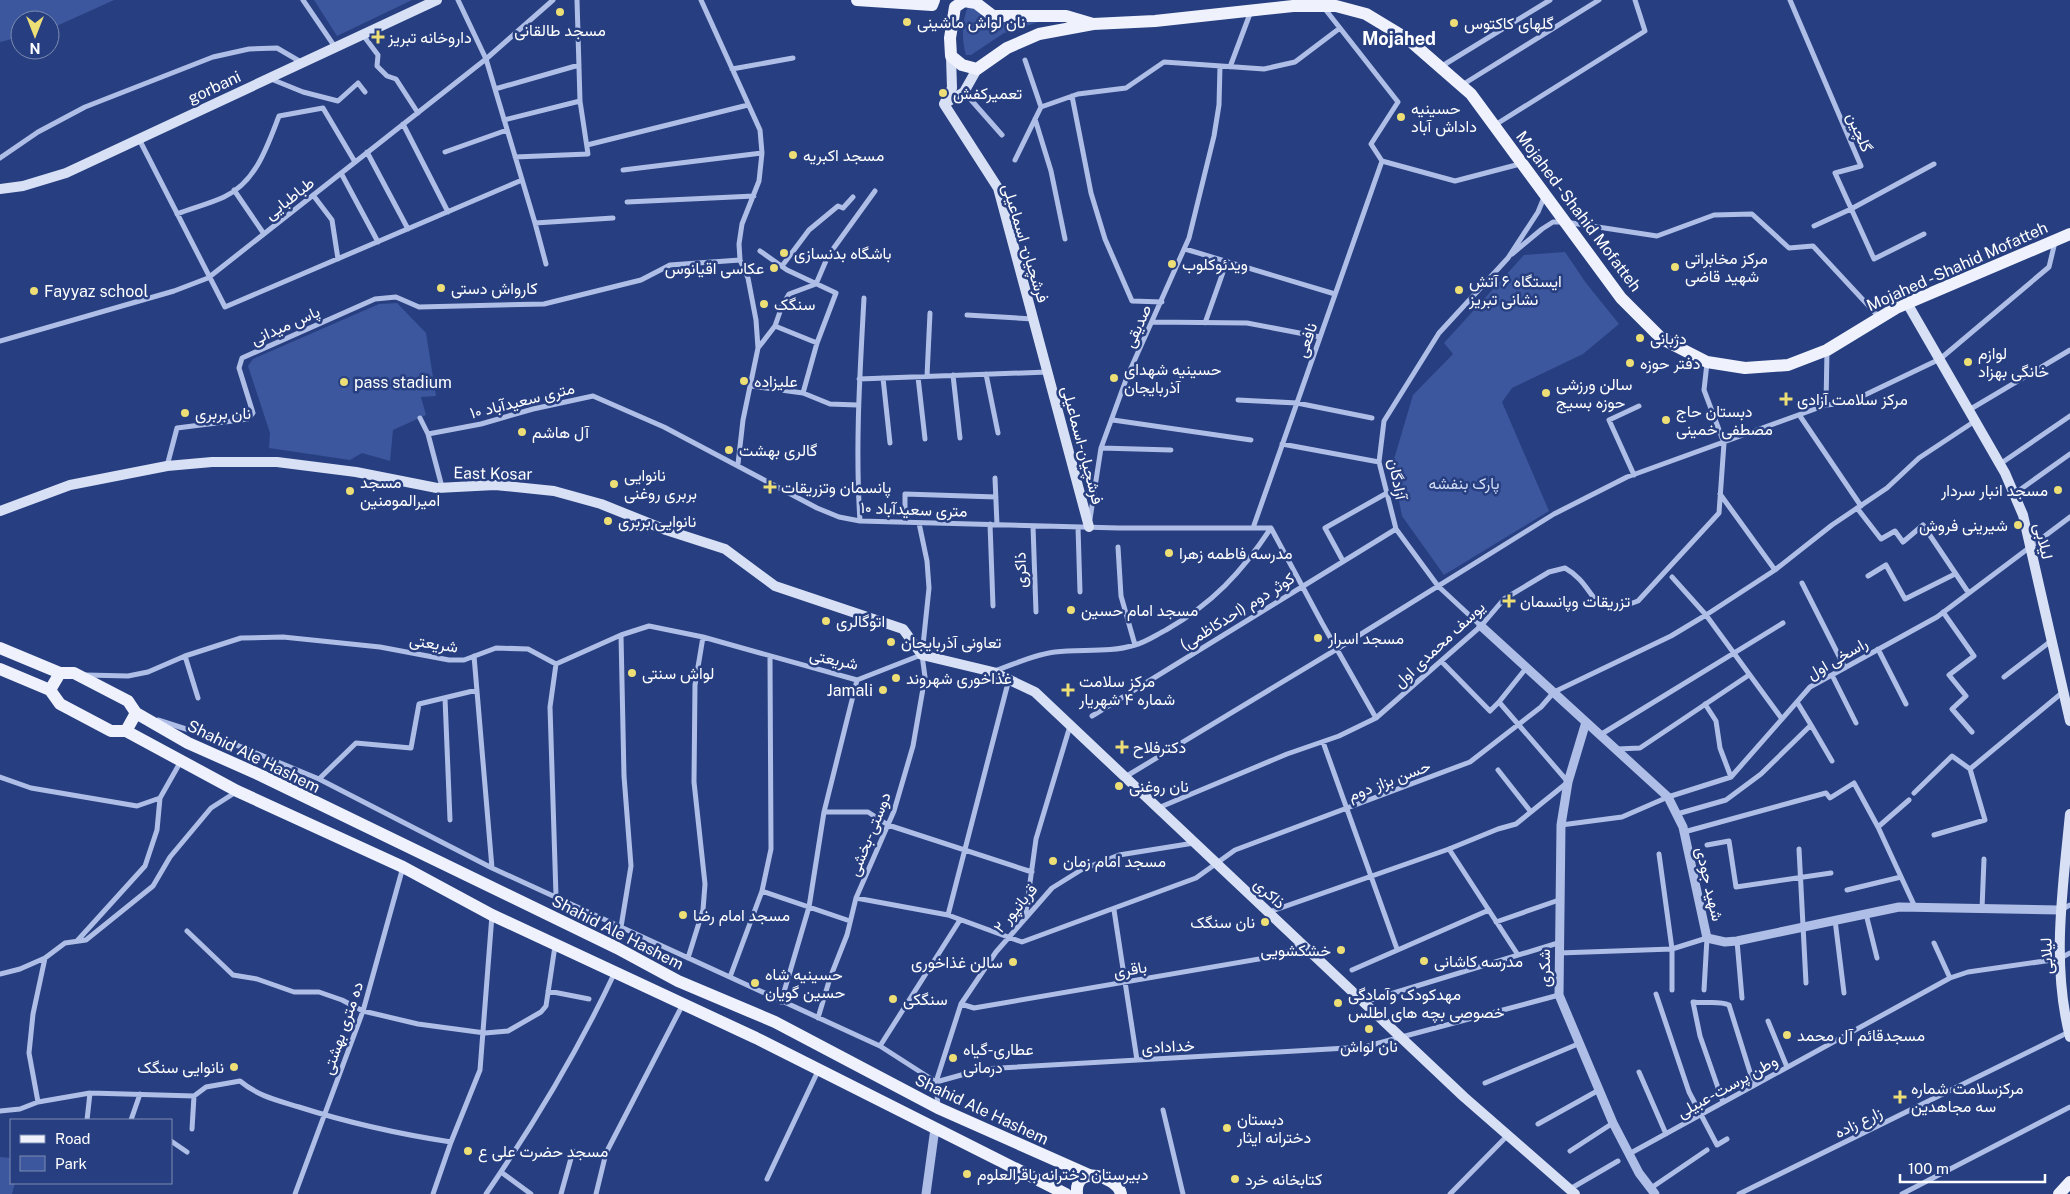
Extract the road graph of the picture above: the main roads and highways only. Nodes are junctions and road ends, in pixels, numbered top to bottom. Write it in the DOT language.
graph roads {
  1 [pos="437,0"];
  2 [pos="857,0"];
  3 [pos="987,0"];
  4 [pos="933,2"];
  5 [pos="957,3"];
  6 [pos="1299,3"];
  7 [pos="993,16"];
  8 [pos="1093,24"];
  9 [pos="951,56"];
  10 [pos="977,69"];
  11 [pos="944,104"];
  12 [pos="0,189"];
  13 [pos="2070,234"];
  14 [pos="1908,303"];
  15 [pos="1048,372"];
  16 [pos="0,511"];
  17 [pos="1089,527"];
  18 [pos="0,648"];
  19 [pos="922,655"];
  20 [pos="0,669"];
  21 [pos="60,673"];
  22 [pos="50,690"];
  23 [pos="136,713"];
  24 [pos="2070,721"];
  25 [pos="126,731"];
  26 [pos="2070,814"];
  27 [pos="2068,856"];
  28 [pos="2065,908"];
  29 [pos="2069,1034"];
  30 [pos="1089,1175"];
  31 [pos="2070,1182"];
  32 [pos="1120,1192"];
  33 [pos="1573,1192"];
  34 [pos="1066,1194"];
  35 [pos="1077,1194"];
  36 [pos="1134,1194"];
  37 [pos="2059,1194"];
  1 -- 12 [label="main road, gorbani"];
  2 -- 4 [label="main road"];
  3 -- 7 [label="main road"];
  5 -- 7 [label="main road"];
  5 -- 9 [label="main road"];
  6 -- 8 [label="main road, Mojahed - Shahid Mofatteh"];
  6 -- 14 [label="main road, Mojahed - Shahid Mofatteh"];
  7 -- 8 [label="main road"];
  8 -- 10 [label="main road"];
  9 -- 10 [label="main road"];
  9 -- 11 [label="main road"];
  10 -- 11 [label="main road"];
  11 -- 15 [label="main road, فرشچیان- اسماعیلی"];
  13 -- 14 [label="main road, Mojahed - Shahid Mofatteh"];
  14 -- 24 [label="main road, لیلابی"];
  15 -- 17 [label="main road, فرشچیان-اسماعیلی"];
  16 -- 19 [label="main road, East Kosar"];
  18 -- 21 [label="main road"];
  19 -- 33 [label="main road, ذاکری"];
  20 -- 22 [label="main road"];
  21 -- 22 [label="main road"];
  21 -- 23 [label="main road, Shahid Ale Hashem"];
  22 -- 25 [label="main road"];
  23 -- 25 [label="main road"];
  23 -- 30 [label="main road, Shahid Ale Hashem"];
  25 -- 34 [label="main road"];
  26 -- 27 [label="main road, لیلابی"];
  27 -- 28 [label="main road, لیلابی"];
  28 -- 29 [label="main road, لیلابی"];
  30 -- 32 [label="main road, Shahid Ale Hashem"];
  30 -- 35 [label="main road"];
  31 -- 37 [label="main road"];
  32 -- 36 [label="main road, Shahid Ale Hashem"];
}
